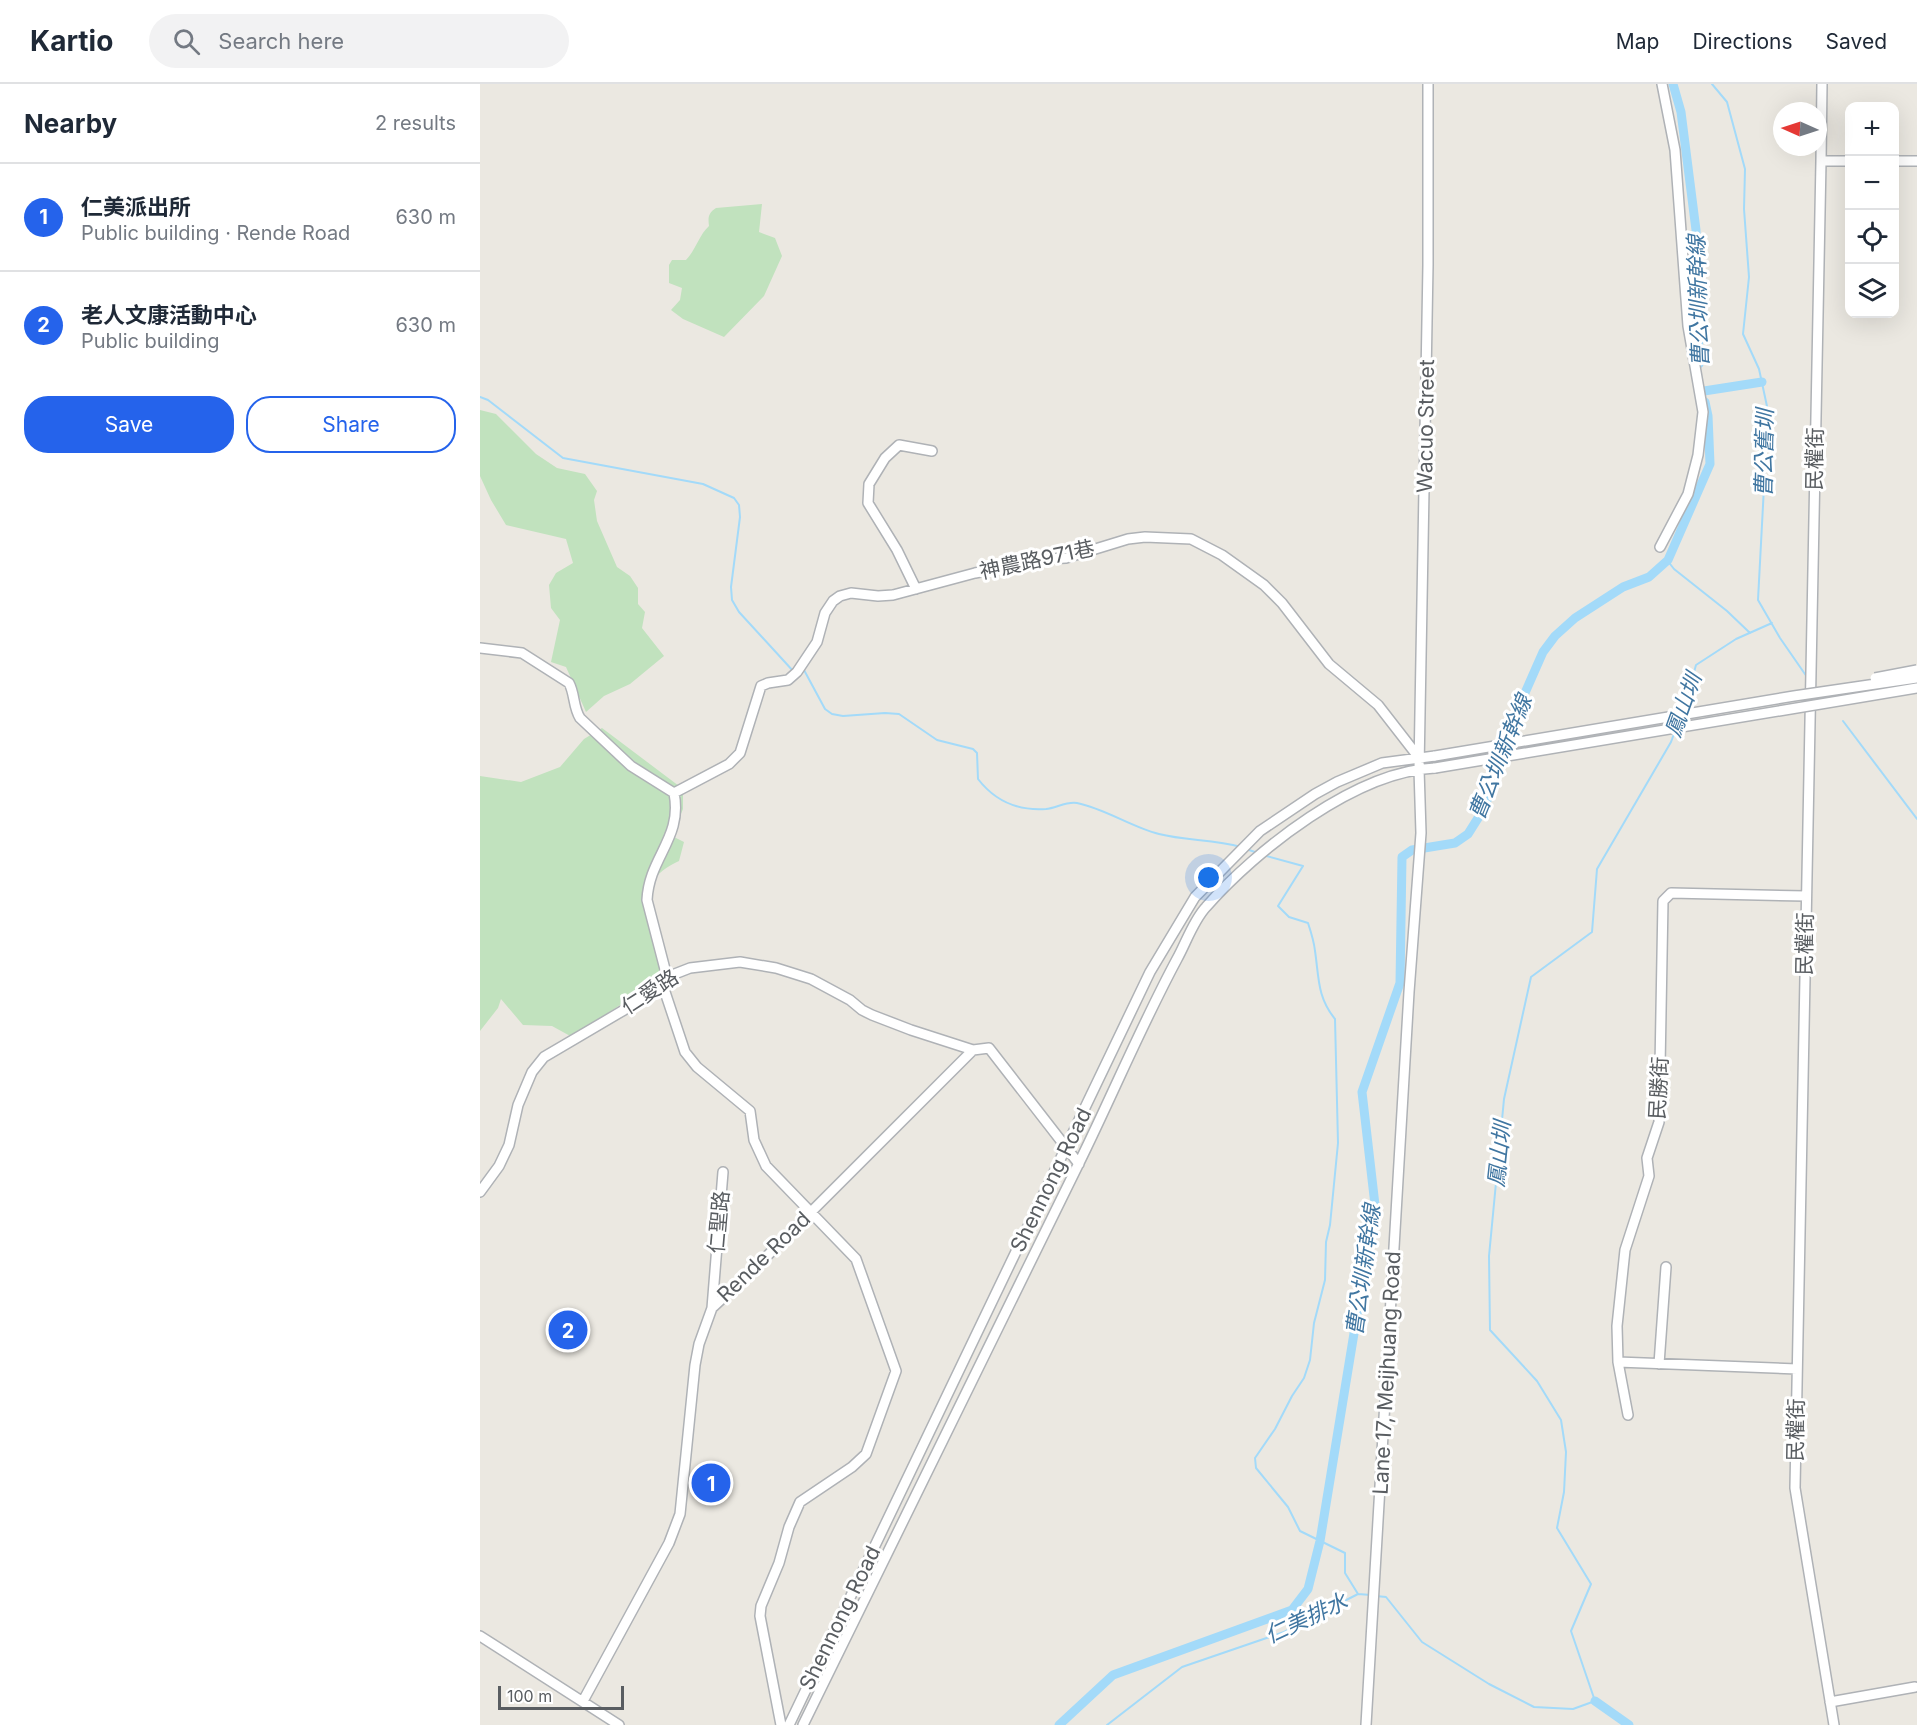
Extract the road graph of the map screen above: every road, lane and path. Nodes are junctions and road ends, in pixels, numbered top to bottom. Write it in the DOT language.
graph roads {
  1 [pos="1428,84"];
  2 [pos="1662,84"];
  3 [pos="1822,84"];
  4 [pos="1821,161"];
  5 [pos="1845,161"];
  6 [pos="1899,161"];
  7 [pos="1917,161"];
  8 [pos="932,451"];
  9 [pos="1660,547"];
  10 [pos="916,589"];
  11 [pos="480,648"];
  12 [pos="1917,670"];
  13 [pos="1917,678"];
  14 [pos="1917,688"];
  15 [pos="1917,694"];
  16 [pos="1794,696"];
  17 [pos="1795,707"];
  18 [pos="1420,764"];
  19 [pos="674,793"];
  20 [pos="1806,896"];
  21 [pos="664,978"];
  22 [pos="973,1050"];
  23 [pos="1067,1149"];
  24 [pos="1079,1164"];
  25 [pos="723,1172"];
  26 [pos="480,1192"];
  27 [pos="812,1211"];
  28 [pos="1666,1267"];
  29 [pos="712,1308"];
  30 [pos="1618,1362"];
  31 [pos="1659,1364"];
  32 [pos="1797,1369"];
  33 [pos="1628,1415"];
  34 [pos="480,1636"];
  35 [pos="1915,1688"];
  36 [pos="583,1701"];
  37 [pos="1830,1702"];
  38 [pos="619,1725"];
  39 [pos="781,1725"];
  40 [pos="789,1725"];
  41 [pos="803,1725"];
  42 [pos="1366,1725"];
  43 [pos="1834,1725"];
  1 -- 18 [label="street, Wacuo Street"];
  2 -- 9 [label="street"];
  3 -- 4 [label="street, 民權街"];
  4 -- 5 [label="street"];
  4 -- 20 [label="street, 民權街"];
  6 -- 7 [label="street"];
  8 -- 10 [label="street"];
  10 -- 18 [label="street, 神農路971巷"];
  10 -- 19 [label="street, 神農路971巷"];
  11 -- 19 [label="street"];
  12 -- 16 [label="street, bridge"];
  13 -- 16 [label="street, bridge"];
  14 -- 17 [label="street, bridge"];
  15 -- 17 [label="street, bridge"];
  16 -- 18 [label="street, Shennong Road, bridge"];
  17 -- 18 [label="street, Shennong Road, bridge"];
  18 -- 23 [label="street, Shennong Road"];
  18 -- 24 [label="street, Shennong Road"];
  18 -- 42 [label="street, Lane 17, Meijhuang Road"];
  19 -- 21 [label="street"];
  20 -- 30 [label="street, 民勝街"];
  20 -- 32 [label="street, 民權街"];
  21 -- 22 [label="street, 仁愛路"];
  21 -- 26 [label="street, 仁愛路"];
  21 -- 27 [label="street"];
  22 -- 23 [label="street"];
  22 -- 27 [label="street, Rende Road"];
  23 -- 24 [label="street"];
  23 -- 40 [label="street, Shennong Road"];
  24 -- 41 [label="street, Shennong Road"];
  25 -- 29 [label="street, 仁聖路"];
  27 -- 29 [label="street, Rende Road"];
  27 -- 39 [label="street"];
  28 -- 31 [label="street"];
  29 -- 36 [label="street, Rende Road"];
  30 -- 31 [label="street"];
  30 -- 33 [label="street, 民勝街"];
  31 -- 32 [label="street"];
  32 -- 37 [label="street, 民權街"];
  34 -- 36 [label="street"];
  35 -- 37 [label="street"];
  36 -- 38 [label="street"];
  37 -- 43 [label="street, 民權街"];
}
